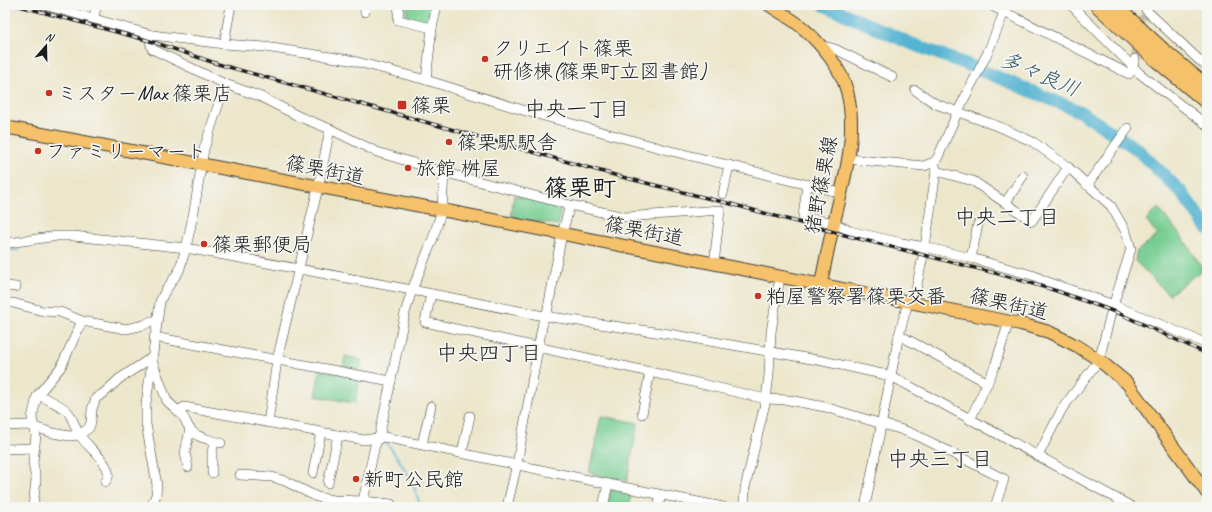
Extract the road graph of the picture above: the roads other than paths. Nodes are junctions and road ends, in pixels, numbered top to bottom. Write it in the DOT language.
graph roads {
  1 [pos="44,5"];
  2 [pos="97,5"];
  3 [pos="231,5"];
  4 [pos="399,5"];
  5 [pos="437,5"];
  6 [pos="769,5"];
  7 [pos="990,5"];
  8 [pos="1071,5"];
  9 [pos="1097,5"];
  10 [pos="1114,5"];
  11 [pos="1006,8"];
  12 [pos="1146,10"];
  13 [pos="93,19"];
  14 [pos="432,28"];
  15 [pos="152,35"];
  16 [pos="224,44"];
  17 [pos="820,45"];
  18 [pos="1134,63"];
  19 [pos="1207,66"];
  20 [pos="892,77"];
  21 [pos="426,80"];
  22 [pos="225,84"];
  23 [pos="1207,87"];
  24 [pos="915,90"];
  25 [pos="1207,102"];
  26 [pos="958,111"];
  27 [pos="1207,125"];
  28 [pos="5,127"];
  29 [pos="1128,128"];
  30 [pos="330,129"];
  31 [pos="848,159"];
  32 [pos="729,165"];
  33 [pos="202,166"];
  34 [pos="935,166"];
  35 [pos="1068,167"];
  36 [pos="444,172"];
  37 [pos="1023,176"];
  38 [pos="807,184"];
  39 [pos="1087,184"];
  40 [pos="318,188"];
  41 [pos="841,193"];
  42 [pos="722,194"];
  43 [pos="1006,202"];
  44 [pos="570,205"];
  45 [pos="442,210"];
  46 [pos="834,223"];
  47 [pos="978,224"];
  48 [pos="562,234"];
  49 [pos="5,243"];
  50 [pos="925,247"];
  51 [pos="186,248"];
  52 [pos="971,258"];
  53 [pos="714,264"];
  54 [pos="299,269"];
  55 [pos="780,277"];
  56 [pos="821,284"];
  57 [pos="5,286"];
  58 [pos="16,287"];
  59 [pos="412,290"];
  60 [pos="431,294"];
  61 [pos="910,302"];
  62 [pos="5,303"];
  63 [pos="1114,304"];
  64 [pos="544,316"];
  65 [pos="82,321"];
  66 [pos="156,321"];
  67 [pos="1008,321"];
  68 [pos="899,335"];
  69 [pos="154,337"];
  70 [pos="1207,344"];
  71 [pos="538,347"];
  72 [pos="770,352"];
  73 [pos="151,358"];
  74 [pos="277,360"];
  75 [pos="1099,360"];
  76 [pos="650,372"];
  77 [pos="891,376"];
  78 [pos="391,381"];
  79 [pos="988,382"];
  80 [pos="38,395"];
  81 [pos="766,399"];
  82 [pos="431,406"];
  83 [pos="178,411"];
  84 [pos="642,414"];
  85 [pos="470,416"];
  86 [pos="970,420"];
  87 [pos="268,423"];
  88 [pos="882,424"];
  89 [pos="5,426"];
  90 [pos="33,426"];
  91 [pos="190,429"];
  92 [pos="321,432"];
  93 [pos="79,434"];
  94 [pos="338,435"];
  95 [pos="379,438"];
  96 [pos="422,444"];
  97 [pos="35,448"];
  98 [pos="5,449"];
  99 [pos="462,453"];
  100 [pos="1038,456"];
  101 [pos="517,464"];
  102 [pos="188,467"];
  103 [pos="212,473"];
  104 [pos="313,473"];
  105 [pos="240,475"];
  106 [pos="105,482"];
  107 [pos="328,483"];
  108 [pos="608,484"];
  109 [pos="1207,493"];
  110 [pos="660,495"];
  111 [pos="363,501"];
  112 [pos="391,504"];
  113 [pos="709,506"];
  114 [pos="32,507"];
  115 [pos="151,507"];
  116 [pos="507,507"];
  117 [pos="603,507"];
  118 [pos="658,507"];
  119 [pos="723,507"];
  120 [pos="744,507"];
  121 [pos="864,507"];
  122 [pos="995,507"];
  123 [pos="1132,507"];
  1 -- 13 [label="street"];
  2 -- 13 [label="street"];
  3 -- 16 [label="street"];
  4 -- 14 [label="street"];
  5 -- 14 [label="street"];
  6 -- 17 [label="main road, 猪野篠栗線"];
  7 -- 11 [label="street"];
  8 -- 18 [label="street"];
  9 -- 25 [label="highway"];
  10 -- 23 [label="highway"];
  11 -- 18 [label="street"];
  11 -- 26 [label="street"];
  12 -- 19 [label="street"];
  13 -- 15 [label="street"];
  14 -- 21 [label="street"];
  15 -- 16 [label="street"];
  15 -- 22 [label="street"];
  16 -- 21 [label="street"];
  17 -- 20 [label="street"];
  17 -- 31 [label="main road, 猪野篠栗線"];
  18 -- 27 [label="street"];
  21 -- 32 [label="street"];
  22 -- 30 [label="street"];
  22 -- 33 [label="street"];
  24 -- 26 [label="street"];
  26 -- 34 [label="street"];
  26 -- 35 [label="street"];
  28 -- 33 [label="main road, 篠栗街道"];
  29 -- 39 [label="street"];
  30 -- 36 [label="street"];
  30 -- 40 [label="street"];
  31 -- 34 [label="street"];
  31 -- 41 [label="main road, 猪野篠栗線"];
  32 -- 38 [label="street"];
  32 -- 42 [label="street"];
  33 -- 40 [label="main road, 篠栗街道"];
  33 -- 51 [label="street"];
  34 -- 43 [label="street"];
  34 -- 50 [label="street"];
  35 -- 39 [label="street"];
  35 -- 43 [label="street"];
  36 -- 44 [label="street"];
  36 -- 45 [label="street"];
  37 -- 43 [label="street"];
  38 -- 41 [label="street"];
  38 -- 46 [label="street"];
  39 -- 63 [label="street"];
  40 -- 45 [label="main road, 篠栗街道"];
  40 -- 54 [label="street"];
  41 -- 46 [label="main road, 猪野篠栗線"];
  44 -- 48 [label="street"];
  44 -- 53 [label="street"];
  45 -- 48 [label="main road, 篠栗街道"];
  45 -- 59 [label="street"];
  46 -- 50 [label="street"];
  46 -- 56 [label="main road, 猪野篠栗線"];
  47 -- 52 [label="street"];
  48 -- 53 [label="main road, 篠栗街道"];
  48 -- 64 [label="street"];
  49 -- 51 [label="street"];
  50 -- 52 [label="street"];
  50 -- 61 [label="street"];
  51 -- 54 [label="street"];
  51 -- 66 [label="street"];
  52 -- 63 [label="street"];
  53 -- 55 [label="main road, 篠栗街道"];
  54 -- 59 [label="street"];
  54 -- 74 [label="street"];
  55 -- 56 [label="main road, 篠栗街道"];
  55 -- 72 [label="street"];
  56 -- 61 [label="main road, 篠栗街道"];
  57 -- 58 [label="street"];
  59 -- 60 [label="street"];
  59 -- 78 [label="street"];
  60 -- 64 [label="street"];
  60 -- 71 [label="street"];
  61 -- 67 [label="main road, 篠栗街道"];
  61 -- 68 [label="street"];
  62 -- 65 [label="street"];
  63 -- 70 [label="street"];
  63 -- 75 [label="street"];
  64 -- 71 [label="street"];
  64 -- 72 [label="street"];
  65 -- 66 [label="street"];
  65 -- 80 [label="street"];
  66 -- 69 [label="street"];
  67 -- 75 [label="main road, 篠栗街道"];
  67 -- 79 [label="street"];
  68 -- 77 [label="street"];
  68 -- 79 [label="street"];
  69 -- 73 [label="street"];
  69 -- 74 [label="street"];
  71 -- 76 [label="street"];
  71 -- 101 [label="street"];
  72 -- 77 [label="street"];
  72 -- 81 [label="street"];
  73 -- 83 [label="street"];
  73 -- 93 [label="street"];
  73 -- 115 [label="street"];
  74 -- 78 [label="street"];
  74 -- 87 [label="street"];
  75 -- 100 [label="street"];
  75 -- 109 [label="main road, 篠栗街道"];
  76 -- 81 [label="street"];
  76 -- 84 [label="street"];
  77 -- 86 [label="street"];
  77 -- 88 [label="street"];
  78 -- 95 [label="street"];
  79 -- 86 [label="street"];
  80 -- 90 [label="street"];
  80 -- 93 [label="street"];
  81 -- 88 [label="street"];
  81 -- 120 [label="street"];
  82 -- 96 [label="street"];
  83 -- 87 [label="street"];
  83 -- 91 [label="street"];
  85 -- 99 [label="street"];
  86 -- 100 [label="street"];
  87 -- 92 [label="street"];
  88 -- 121 [label="street"];
  88 -- 122 [label="street"];
  89 -- 90 [label="street"];
  90 -- 93 [label="street"];
  90 -- 97 [label="street"];
  91 -- 102 [label="street"];
  91 -- 103 [label="street"];
  92 -- 94 [label="street"];
  92 -- 104 [label="street"];
  93 -- 106 [label="street"];
  94 -- 95 [label="street"];
  94 -- 107 [label="street"];
  95 -- 96 [label="street"];
  95 -- 111 [label="street"];
  96 -- 99 [label="street"];
  97 -- 98 [label="street"];
  97 -- 114 [label="street"];
  99 -- 101 [label="street"];
  100 -- 123 [label="street"];
  101 -- 108 [label="street"];
  101 -- 116 [label="street"];
  105 -- 111 [label="street"];
  108 -- 110 [label="street"];
  108 -- 117 [label="street"];
  110 -- 113 [label="street"];
  110 -- 118 [label="street"];
  111 -- 112 [label="street"];
  113 -- 119 [label="street"];
}
